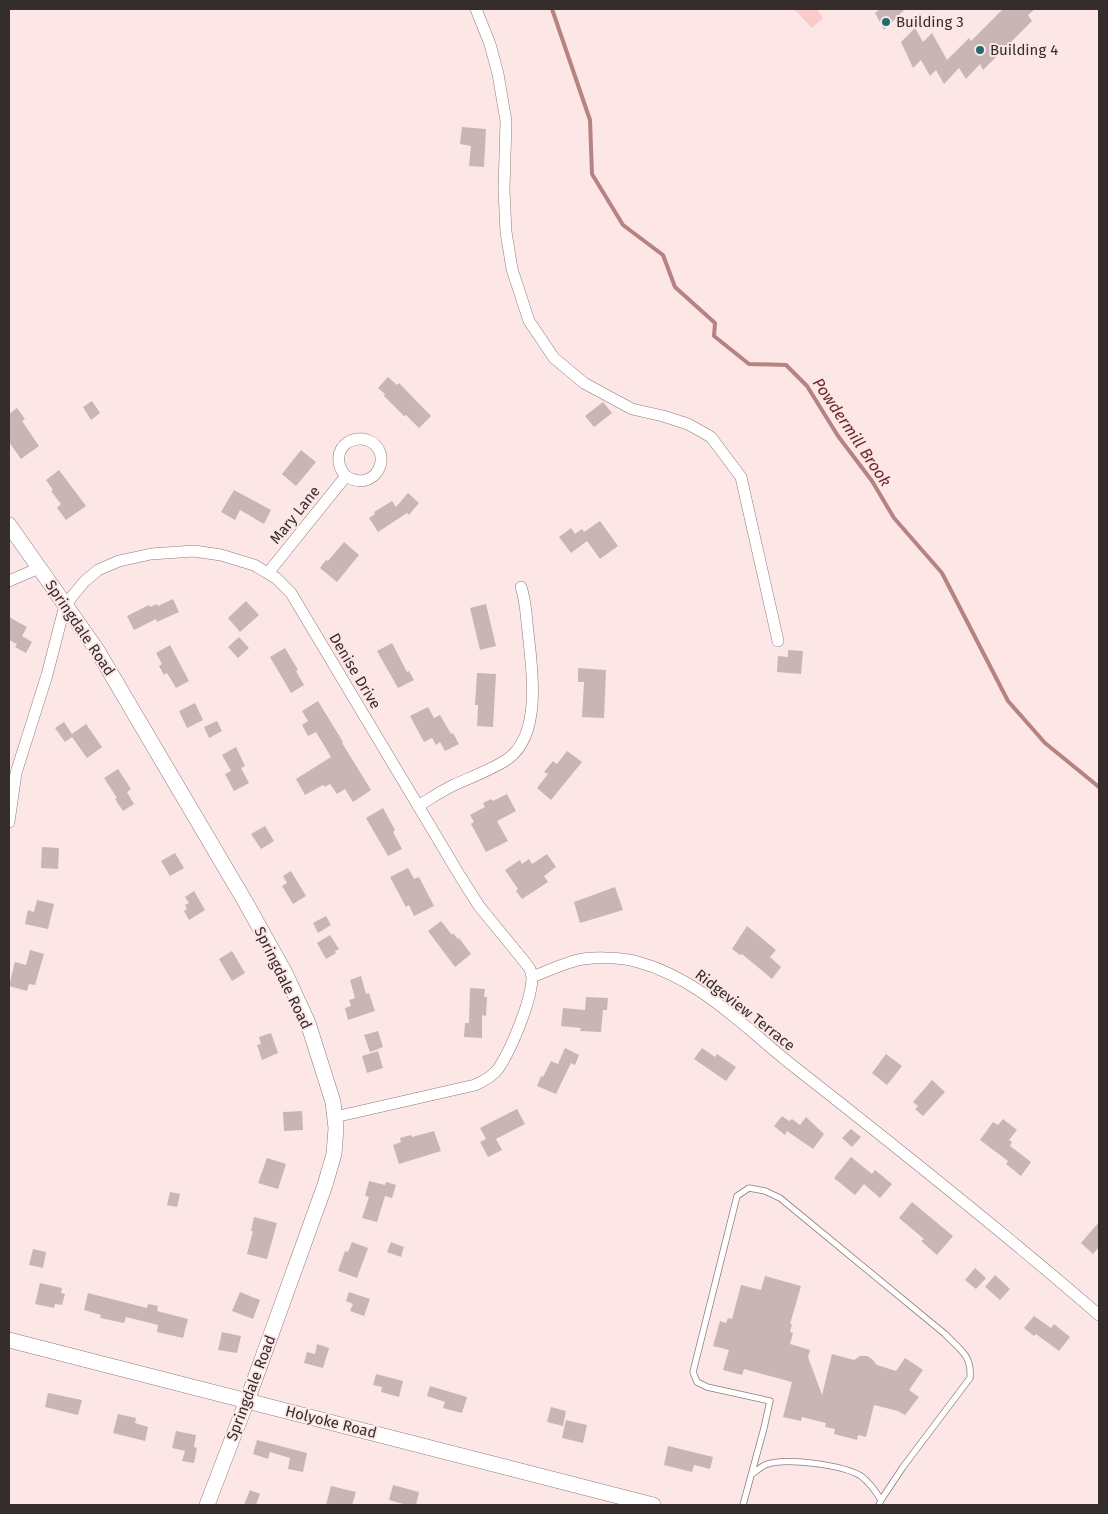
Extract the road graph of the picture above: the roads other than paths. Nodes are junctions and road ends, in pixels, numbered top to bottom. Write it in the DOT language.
graph roads {
  1 [pos="476,9"];
  2 [pos="346,476"];
  3 [pos="9,525"];
  4 [pos="39,568"];
  5 [pos="268,572"];
  6 [pos="9,581"];
  7 [pos="521,586"];
  8 [pos="65,605"];
  9 [pos="778,641"];
  10 [pos="418,806"];
  11 [pos="9,822"];
  12 [pos="532,977"];
  13 [pos="335,1117"];
  14 [pos="1099,1316"];
  15 [pos="9,1340"];
  16 [pos="247,1401"];
  17 [pos="752,1474"];
  18 [pos="880,1503"];
  19 [pos="207,1505"];
  20 [pos="653,1505"];
  21 [pos="743,1505"];
  1 -- 9 [label="street"];
  2 -- 5 [label="street, Mary Lane"];
  3 -- 4 [label="street, Springdale Road"];
  4 -- 6 [label="street"];
  4 -- 8 [label="street, Springdale Road"];
  5 -- 8 [label="street, Denise Drive"];
  5 -- 10 [label="street, Denise Drive"];
  7 -- 10 [label="street"];
  8 -- 11 [label="street"];
  8 -- 13 [label="street, Springdale Road"];
  10 -- 12 [label="street, Denise Drive"];
  12 -- 13 [label="street"];
  12 -- 14 [label="street, Ridgeview Terrace"];
  13 -- 16 [label="street, Springdale Road"];
  15 -- 16 [label="street, Holyoke Road"];
  16 -- 19 [label="street, Springdale Road"];
  16 -- 20 [label="street, Holyoke Road"];
  17 -- 18 [label="lane"];
  17 -- 18 [label="lane"];
  17 -- 21 [label="lane"];
}
